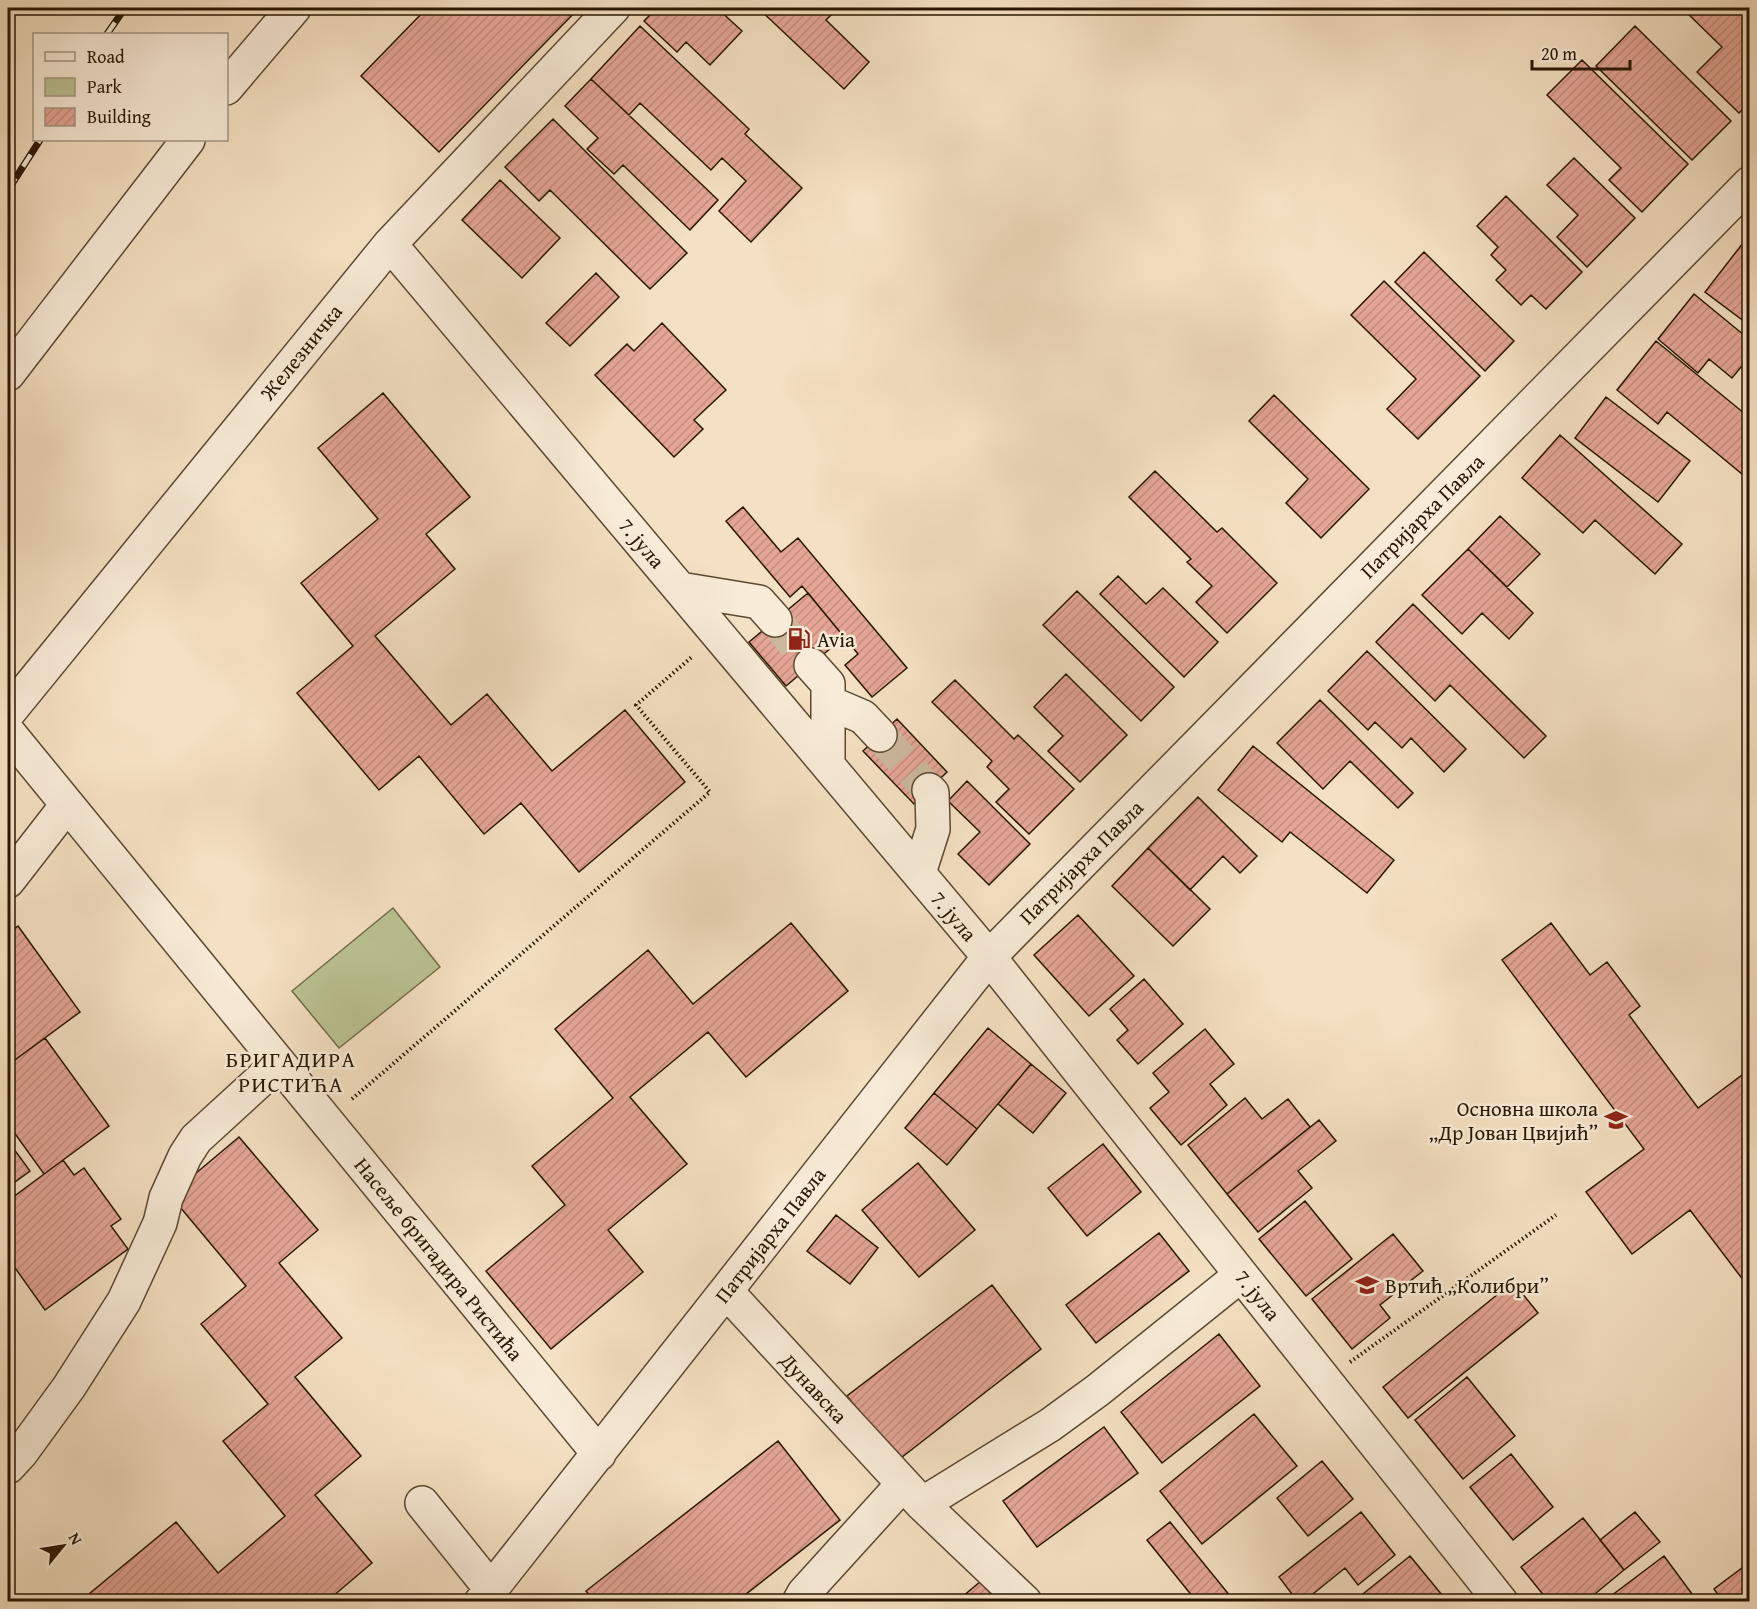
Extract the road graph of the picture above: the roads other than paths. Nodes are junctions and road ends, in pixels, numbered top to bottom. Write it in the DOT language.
graph roads {
  1 [pos="294,8"];
  2 [pos="613,8"];
  3 [pos="228,86"];
  4 [pos="187,141"];
  5 [pos="1749,183"];
  6 [pos="390,243"];
  7 [pos="8,374"];
  8 [pos="680,589"];
  9 [pos="775,620"];
  10 [pos="812,665"];
  11 [pos="828,702"];
  12 [pos="8,713"];
  13 [pos="8,732"];
  14 [pos="880,735"];
  15 [pos="828,765"];
  16 [pos="929,790"];
  17 [pos="67,805"];
  18 [pos="919,873"];
  19 [pos="8,881"];
  20 [pos="989,957"];
  21 [pos="279,1063"];
  22 [pos="1241,1275"];
  23 [pos="726,1291"];
  24 [pos="599,1454"];
  25 [pos="8,1467"];
  26 [pos="912,1494"];
  27 [pos="422,1503"];
  28 [pos="486,1595"];
  29 [pos="799,1602"];
  30 [pos="1025,1602"];
  31 [pos="1501,1602"];
  1 -- 3 [label="street"];
  2 -- 6 [label="street, Железничка"];
  4 -- 7 [label="street"];
  5 -- 20 [label="street, Патријарха Павла"];
  6 -- 8 [label="street, 7. јула"];
  6 -- 12 [label="street, Железничка"];
  8 -- 9 [label="street"];
  8 -- 15 [label="street, 7. јула"];
  10 -- 11 [label="street"];
  11 -- 14 [label="street"];
  11 -- 15 [label="street"];
  13 -- 17 [label="street, Насеље бригадира Ристића"];
  15 -- 18 [label="street, 7. јула"];
  16 -- 18 [label="street"];
  17 -- 19 [label="street"];
  17 -- 21 [label="street, Насеље бригадира Ристића"];
  18 -- 20 [label="street, 7. јула"];
  20 -- 22 [label="street, 7. јула"];
  20 -- 23 [label="street, Патријарха Павла"];
  21 -- 24 [label="street, Насеље бригадира Ристића"];
  21 -- 25 [label="street"];
  22 -- 26 [label="street"];
  22 -- 31 [label="street, 7. јула"];
  23 -- 24 [label="street, Патријарха Павла"];
  23 -- 26 [label="street, Дунавска"];
  24 -- 28 [label="street, Патријарха Павла"];
  26 -- 29 [label="street"];
  26 -- 30 [label="street, Дунавска"];
  27 -- 28 [label="street"];
}
